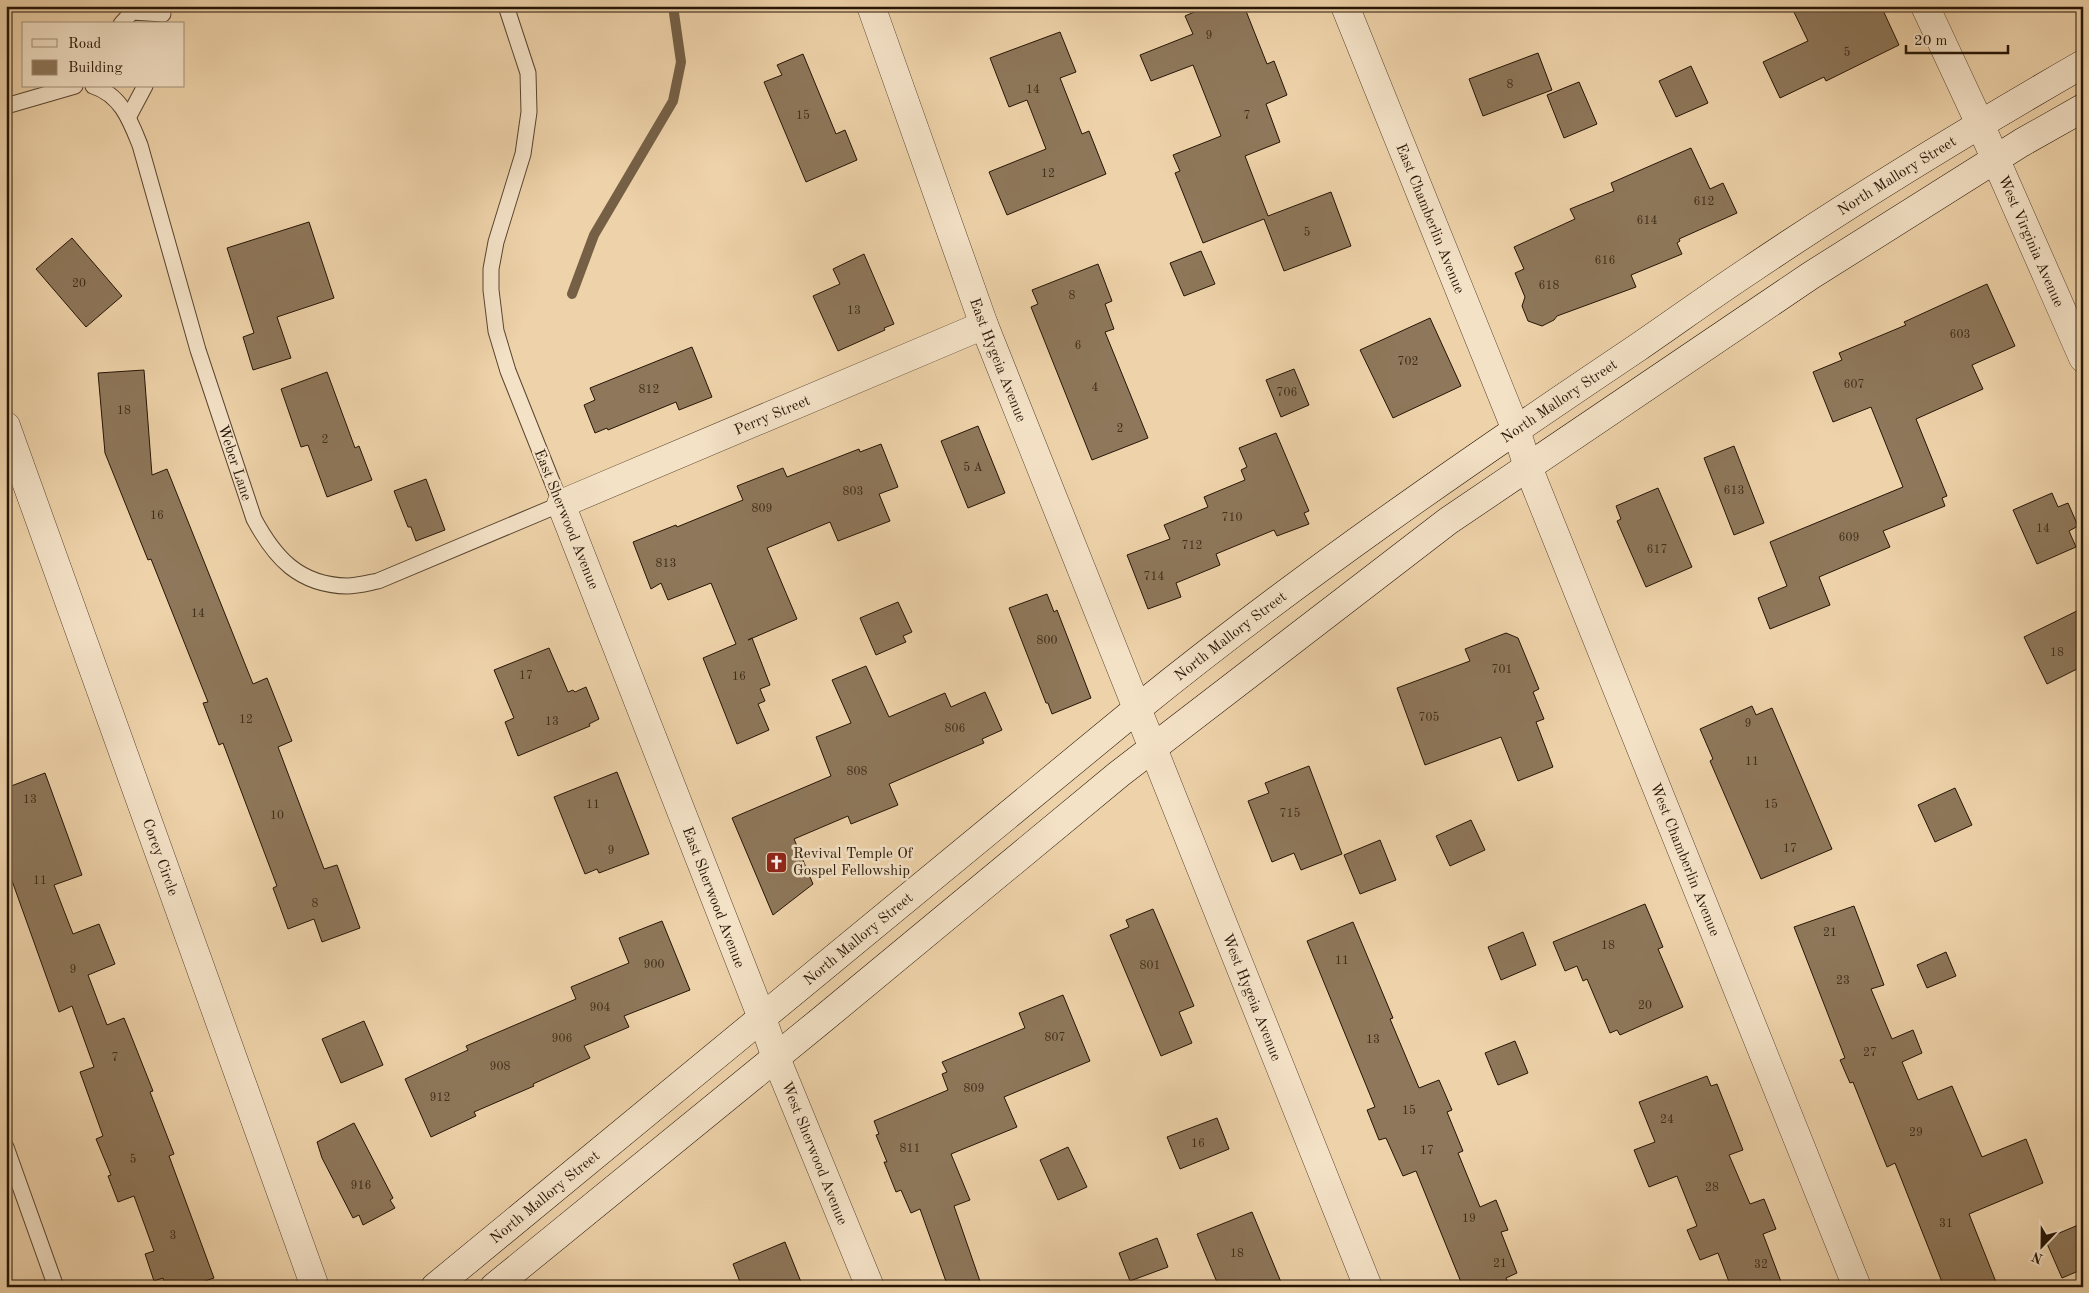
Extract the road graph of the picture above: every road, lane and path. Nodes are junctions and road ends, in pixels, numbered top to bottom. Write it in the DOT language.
graph roads {
  1 [pos="506,6"];
  2 [pos="871,6"];
  3 [pos="1345,6"];
  4 [pos="1924,6"];
  5 [pos="162,15"];
  6 [pos="123,22"];
  7 [pos="2083,64"];
  8 [pos="68,88"];
  9 [pos="98,88"];
  10 [pos="144,88"];
  11 [pos="6,106"];
  12 [pos="2083,108"];
  13 [pos="129,116"];
  14 [pos="1980,124"];
  15 [pos="1994,159"];
  16 [pos="984,325"];
  17 [pos="2083,358"];
  18 [pos="6,426"];
  19 [pos="1516,430"];
  20 [pos="1528,467"];
  21 [pos="561,504"];
  22 [pos="1138,708"];
  23 [pos="1152,748"];
  24 [pos="762,1018"];
  25 [pos="776,1058"];
  26 [pos="6,1147"];
  27 [pos="56,1287"];
  28 [pos="315,1287"];
  29 [pos="435,1287"];
  30 [pos="494,1287"];
  31 [pos="870,1287"];
  32 [pos="1368,1287"];
  33 [pos="1857,1287"];
  1 -- 21 [label="lane, East Sherwood Avenue"];
  2 -- 16 [label="street, East Hygeia Avenue"];
  3 -- 19 [label="street, East Chamberlin Avenue"];
  4 -- 14 [label="street, West Virginia Avenue"];
  5 -- 6 [label="lane"];
  7 -- 14 [label="street, North Mallory Street"];
  8 -- 11 [label="lane"];
  9 -- 13 [label="lane, Weber Lane"];
  10 -- 13 [label="lane"];
  12 -- 15 [label="street"];
  13 -- 21 [label="lane, Weber Lane"];
  14 -- 15 [label="street, West Virginia Avenue"];
  14 -- 19 [label="street, North Mallory Street"];
  15 -- 17 [label="street, West Virginia Avenue"];
  15 -- 20 [label="street"];
  16 -- 21 [label="street, Perry Street"];
  16 -- 22 [label="street, East Hygeia Avenue"];
  18 -- 28 [label="street, Corey Circle"];
  19 -- 20 [label="street, West Chamberlin Avenue"];
  19 -- 22 [label="street, North Mallory Street"];
  20 -- 23 [label="street"];
  20 -- 33 [label="street, West Chamberlin Avenue"];
  21 -- 24 [label="street, East Sherwood Avenue"];
  22 -- 23 [label="street, West Hygeia Avenue"];
  22 -- 24 [label="street, North Mallory Street"];
  23 -- 25 [label="street"];
  23 -- 32 [label="street, West Hygeia Avenue"];
  24 -- 25 [label="street, West Sherwood Avenue"];
  24 -- 29 [label="street, North Mallory Street"];
  25 -- 30 [label="street"];
  25 -- 31 [label="street, West Sherwood Avenue"];
  26 -- 27 [label="lane"];
}
